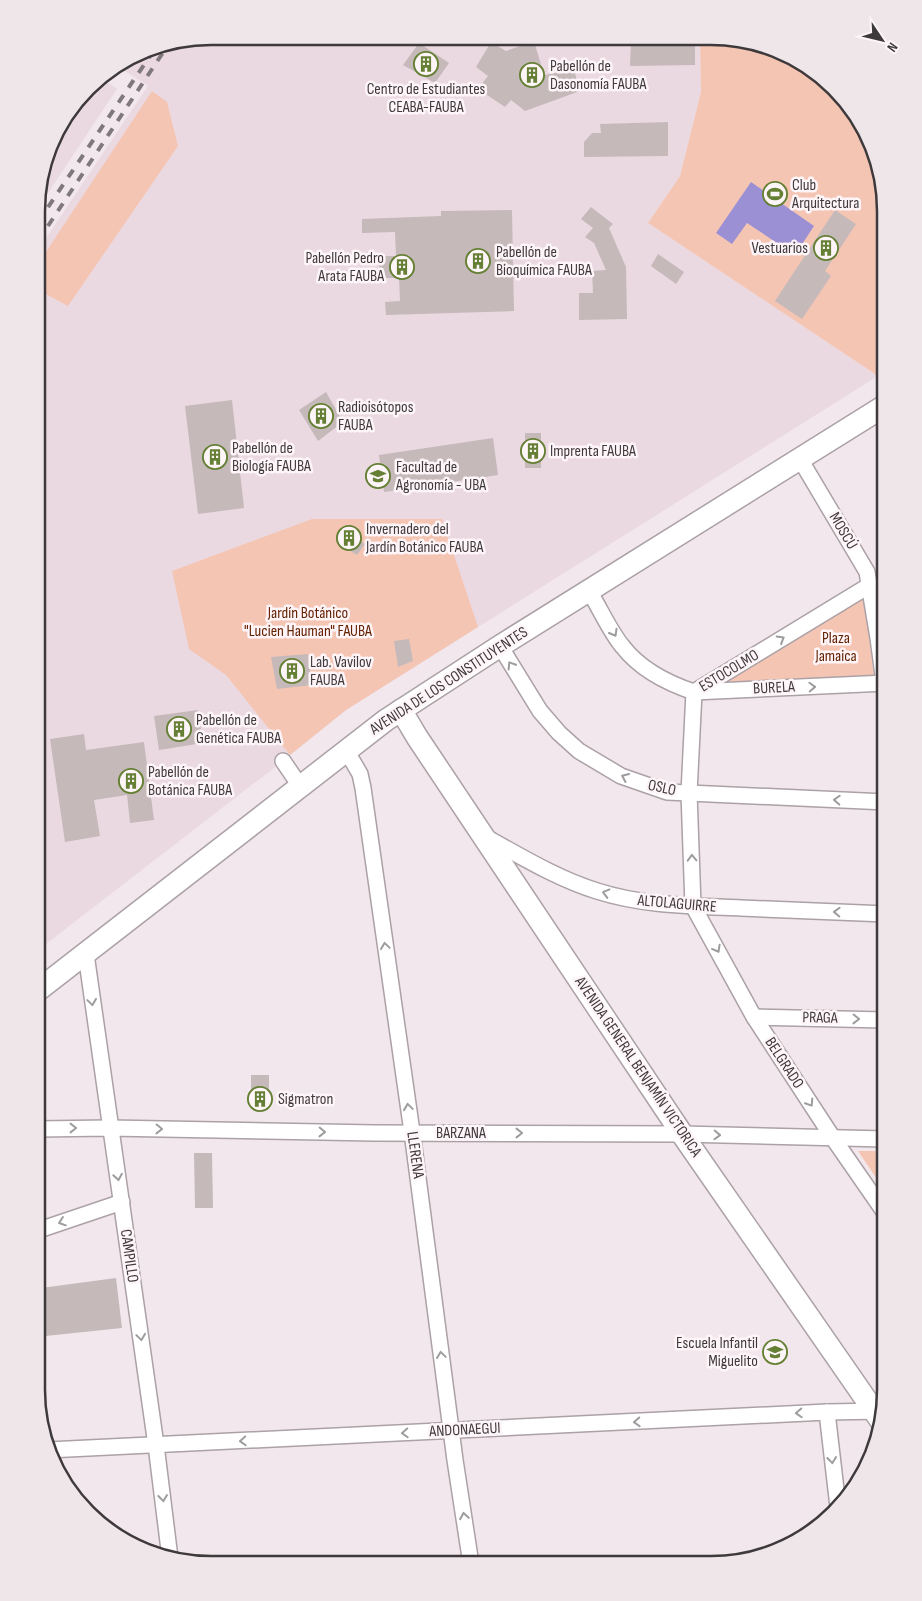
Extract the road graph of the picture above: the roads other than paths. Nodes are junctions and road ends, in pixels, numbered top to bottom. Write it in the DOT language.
graph roads {
  1 [pos="877,411"];
  2 [pos="800,459"];
  3 [pos="870,585"];
  4 [pos="589,590"];
  5 [pos="877,633"];
  6 [pos="500,646"];
  7 [pos="877,688"];
  8 [pos="694,692"];
  9 [pos="400,710"];
  10 [pos="346,750"];
  11 [pos="283,762"];
  12 [pos="300,786"];
  13 [pos="690,793"];
  14 [pos="877,802"];
  15 [pos="483,835"];
  16 [pos="693,906"];
  17 [pos="877,914"];
  18 [pos="86,954"];
  19 [pos="45,985"];
  20 [pos="754,1017"];
  21 [pos="877,1020"];
  22 [pos="110,1128"];
  23 [pos="45,1129"];
  24 [pos="412,1132"];
  25 [pos="682,1134"];
  26 [pos="833,1138"];
  27 [pos="877,1139"];
  28 [pos="877,1201"];
  29 [pos="122,1202"];
  30 [pos="45,1228"];
  31 [pos="876,1408"];
  32 [pos="827,1412"];
  33 [pos="875,1414"];
  34 [pos="451,1431"];
  35 [pos="156,1445"];
  36 [pos="57,1450"];
  37 [pos="837,1498"];
  38 [pos="169,1550"];
  39 [pos="470,1556"];
  1 -- 2 [label="main road, AVENIDA DE LOS CONSTITUYENTES"];
  2 -- 3 [label="street, MOSCÚ"];
  2 -- 4 [label="main road, AVENIDA DE LOS CONSTITUYENTES"];
  3 -- 5 [label="street, MOSCÚ"];
  8 -- 3 [label="street, ESTOCOLMO, one-way"];
  4 -- 6 [label="main road, AVENIDA DE LOS CONSTITUYENTES"];
  4 -- 8 [label="street, BURELA, one-way"];
  6 -- 9 [label="main road, AVENIDA DE LOS CONSTITUYENTES"];
  13 -- 6 [label="street, OSLO, one-way"];
  8 -- 7 [label="street, BURELA, one-way"];
  8 -- 13 [label="street, ESTOCOLMO"];
  9 -- 10 [label="main road, AVENIDA DE LOS CONSTITUYENTES"];
  9 -- 15 [label="main road, AVENIDA GENERAL BENJAMÍN VICTORICA"];
  10 -- 12 [label="main road, AVENIDA DE LOS CONSTITUYENTES"];
  24 -- 10 [label="street, LLERENA, one-way"];
  11 -- 12 [label="street"];
  12 -- 18 [label="main road, AVENIDA DE LOS CONSTITUYENTES"];
  14 -- 13 [label="street, OSLO, one-way"];
  16 -- 13 [label="street, ESTOCOLMO, one-way"];
  16 -- 15 [label="street, ALTOLAGUIRRE, one-way"];
  15 -- 25 [label="main road, AVENIDA GENERAL BENJAMÍN VICTORICA"];
  17 -- 16 [label="street, ALTOLAGUIRRE, one-way"];
  16 -- 20 [label="street, BELGRADO, one-way"];
  18 -- 19 [label="main road, AVENIDA DE LOS CONSTITUYENTES"];
  18 -- 22 [label="street, CAMPILLO, one-way"];
  20 -- 21 [label="street, PRAGA, one-way"];
  20 -- 26 [label="street, BELGRADO, one-way"];
  23 -- 22 [label="street, BARZANA, one-way"];
  22 -- 24 [label="street, BARZANA, one-way"];
  22 -- 29 [label="street, CAMPILLO, one-way"];
  24 -- 25 [label="street, BARZANA, one-way"];
  34 -- 24 [label="street, LLERENA, one-way"];
  25 -- 26 [label="street, BARZANA, one-way"];
  25 -- 31 [label="main road, AVENIDA GENERAL BENJAMÍN VICTORICA"];
  26 -- 27 [label="street, BARZANA"];
  26 -- 28 [label="street, BELGRADO"];
  29 -- 30 [label="street, one-way"];
  29 -- 35 [label="street, CAMPILLO, one-way"];
  32 -- 33 [label="street, ANDONAEGUI"];
  32 -- 34 [label="street, ANDONAEGUI, one-way"];
  32 -- 37 [label="street, one-way"];
  34 -- 35 [label="street, ANDONAEGUI, one-way"];
  39 -- 34 [label="street, LLERENA, one-way"];
  35 -- 36 [label="street, ANDONAEGUI"];
  35 -- 38 [label="street, CAMPILLO, one-way"];
}
